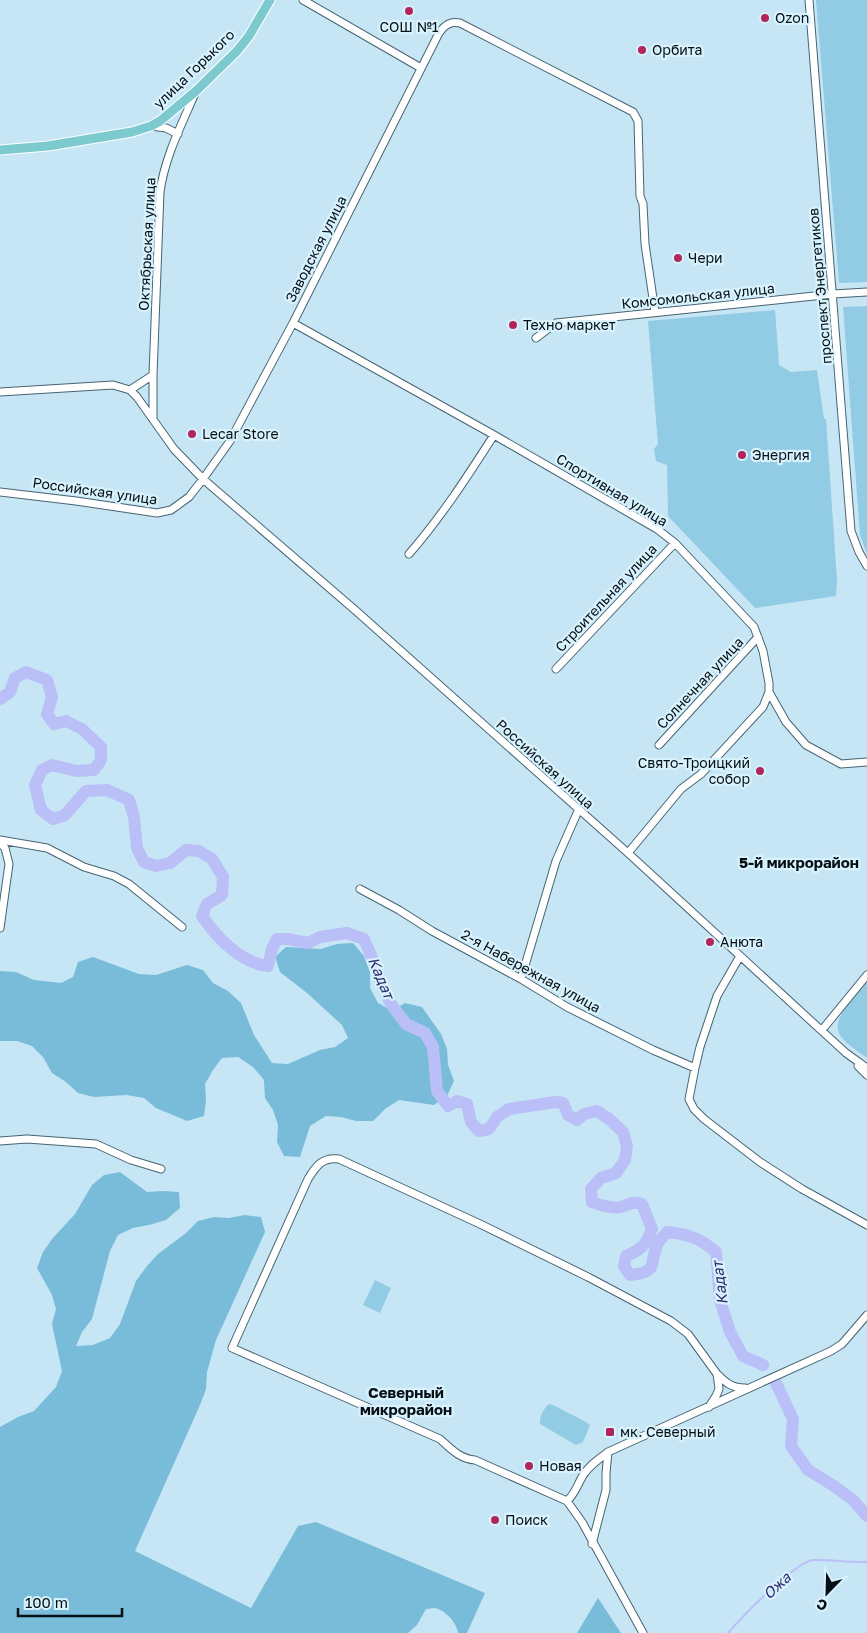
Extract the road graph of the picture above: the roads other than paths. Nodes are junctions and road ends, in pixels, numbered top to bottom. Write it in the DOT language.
graph roads {
  1 [pos="270,0"];
  2 [pos="303,0"];
  3 [pos="809,0"];
  4 [pos="421,68"];
  5 [pos="196,91"];
  6 [pos="151,126"];
  7 [pos="178,134"];
  8 [pos="0,150"];
  9 [pos="867,292"];
  10 [pos="833,294"];
  11 [pos="655,312"];
  12 [pos="293,323"];
  13 [pos="536,338"];
  14 [pos="153,375"];
  15 [pos="130,390"];
  16 [pos="0,392"];
  17 [pos="153,418"];
  18 [pos="494,435"];
  19 [pos="204,479"];
  20 [pos="0,492"];
  21 [pos="675,543"];
  22 [pos="409,554"];
  23 [pos="867,566"];
  24 [pos="758,637"];
  25 [pos="556,669"];
  26 [pos="769,692"];
  27 [pos="659,745"];
  28 [pos="867,762"];
  29 [pos="578,811"];
  30 [pos="0,841"];
  31 [pos="628,853"];
  32 [pos="360,889"];
  33 [pos="182,927"];
  34 [pos="0,928"];
  35 [pos="740,956"];
  36 [pos="867,975"];
  37 [pos="521,979"];
  38 [pos="822,1030"];
  39 [pos="846,1053"];
  40 [pos="695,1068"];
  41 [pos="867,1068"];
  42 [pos="867,1075"];
  43 [pos="0,1141"];
  44 [pos="161,1169"];
  45 [pos="867,1225"];
  46 [pos="867,1315"];
  47 [pos="717,1374"];
  48 [pos="748,1388"];
  49 [pos="709,1407"];
  50 [pos="608,1452"];
  51 [pos="567,1501"];
  52 [pos="592,1544"];
  53 [pos="643,1633"];
  1 -- 5 [label="main road, улица Горького"];
  2 -- 4 [label="street"];
  3 -- 10 [label="street, проспект Энергетиков"];
  4 -- 11 [label="street, Заводская улица"];
  4 -- 12 [label="street, Заводская улица"];
  5 -- 6 [label="main road, улица Горького"];
  5 -- 7 [label="street, Октябрьская улица"];
  6 -- 7 [label="street"];
  6 -- 8 [label="main road, улица Горького"];
  7 -- 14 [label="street, Октябрьская улица"];
  9 -- 10 [label="street, Комсомольская улица"];
  10 -- 11 [label="street, Комсомольская улица"];
  10 -- 23 [label="street, проспект Энергетиков"];
  11 -- 13 [label="street, Комсомольская улица"];
  12 -- 18 [label="street, Спортивная улица"];
  12 -- 19 [label="street, Заводская улица"];
  14 -- 15 [label="street"];
  14 -- 17 [label="street, Октябрьская улица"];
  15 -- 16 [label="street"];
  15 -- 17 [label="street, Российская улица"];
  17 -- 19 [label="street, Российская улица"];
  18 -- 21 [label="street, Спортивная улица"];
  18 -- 22 [label="street"];
  19 -- 20 [label="street, Российская улица"];
  19 -- 29 [label="street, Российская улица"];
  21 -- 24 [label="street, Спортивная улица"];
  21 -- 25 [label="street, Строительная улица"];
  24 -- 26 [label="street, Спортивная улица"];
  24 -- 27 [label="street, Солнечная улица"];
  26 -- 28 [label="street"];
  26 -- 31 [label="street"];
  29 -- 31 [label="street, Российская улица"];
  29 -- 37 [label="street"];
  30 -- 33 [label="street"];
  30 -- 34 [label="street"];
  31 -- 35 [label="street, Российская улица"];
  32 -- 37 [label="street, 2-я Набережная улица"];
  35 -- 38 [label="street, Российская улица"];
  35 -- 40 [label="street"];
  36 -- 38 [label="street"];
  37 -- 40 [label="street, 2-я Набережная улица"];
  38 -- 39 [label="street, Российская улица"];
  39 -- 41 [label="street, Российская улица"];
  39 -- 42 [label="street"];
  40 -- 45 [label="street"];
  43 -- 44 [label="street"];
  46 -- 48 [label="street"];
  47 -- 48 [label="street"];
  47 -- 49 [label="street"];
  47 -- 51 [label="street"];
  48 -- 49 [label="street"];
  49 -- 50 [label="street"];
  50 -- 51 [label="street"];
  50 -- 52 [label="street"];
  51 -- 52 [label="street"];
  52 -- 53 [label="street"];
}
